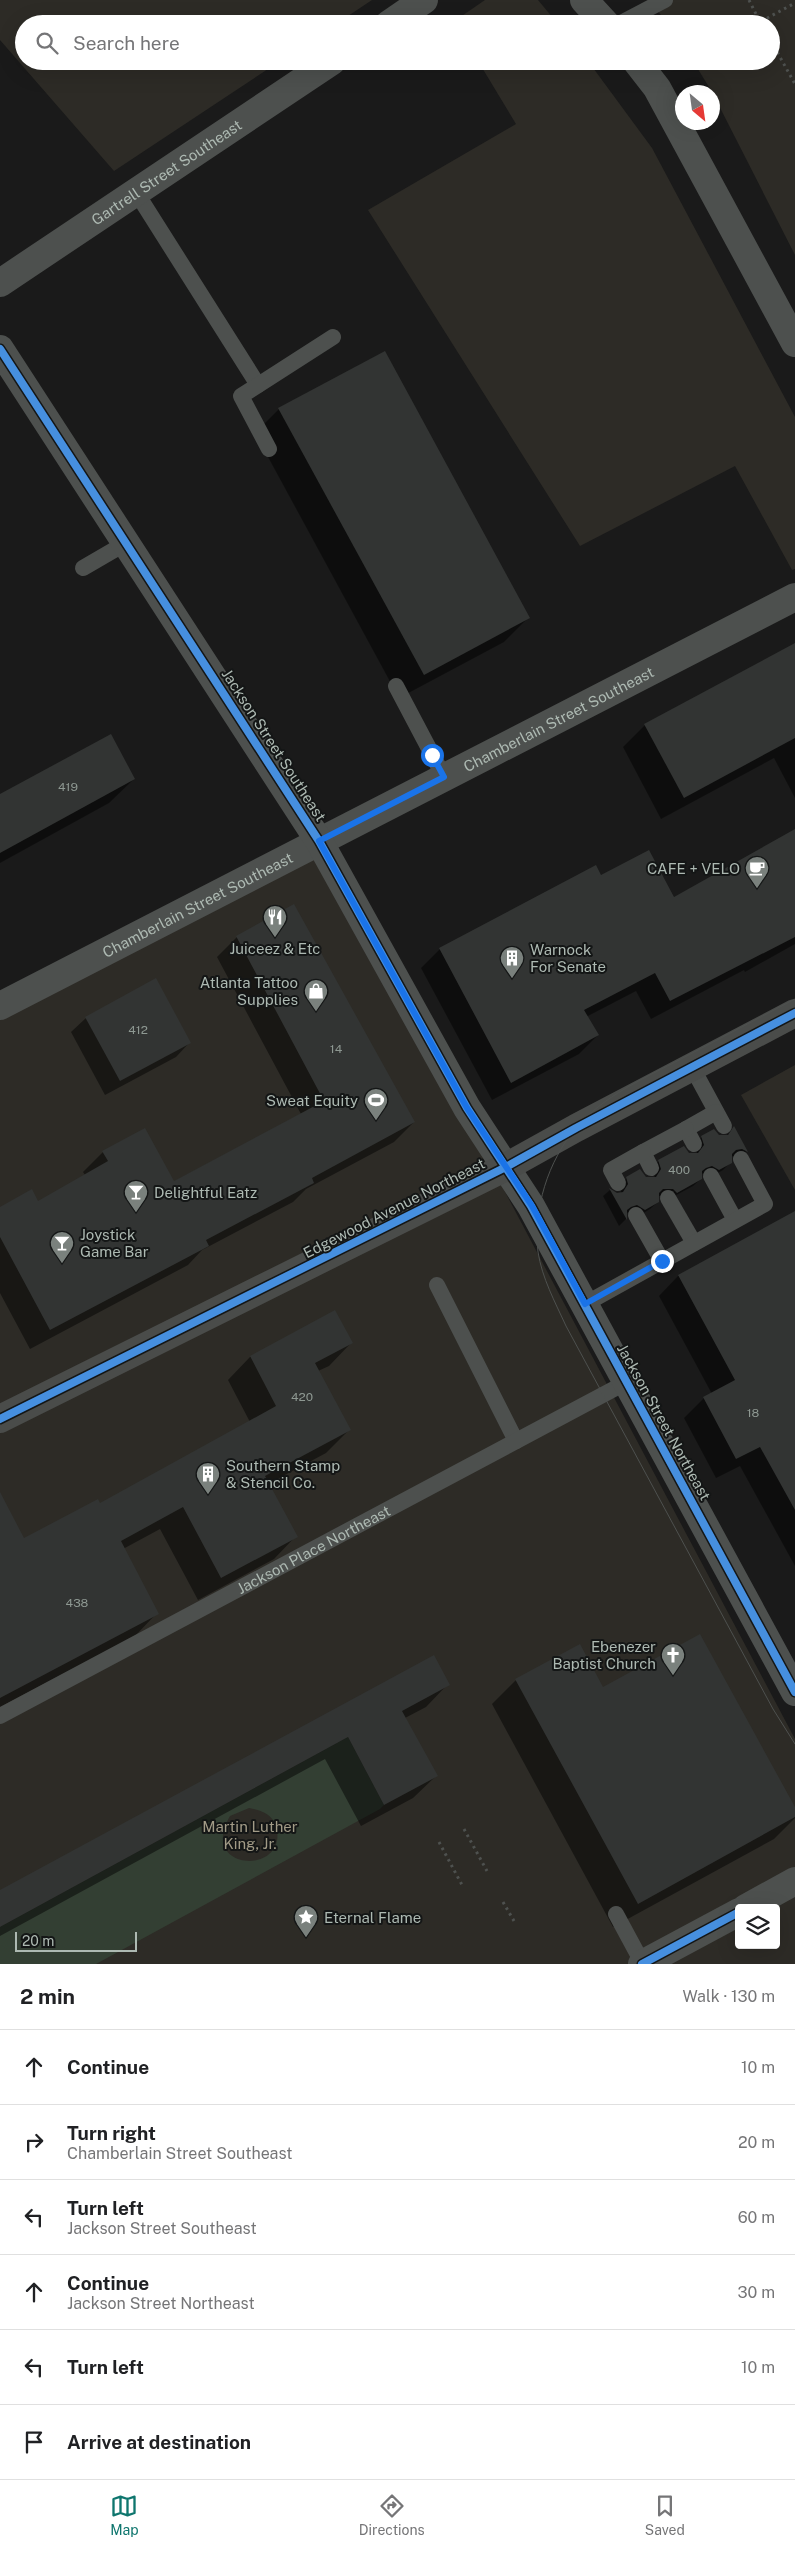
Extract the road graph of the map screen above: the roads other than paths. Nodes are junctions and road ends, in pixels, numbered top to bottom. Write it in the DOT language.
graph roads {
  1 [pos="424,0"];
  2 [pos="584,0"];
  3 [pos="665,0"];
  4 [pos="402,15"];
  5 [pos="598,15"];
  6 [pos="636,15"];
  7 [pos="319,70"];
  8 [pos="643,70"];
  9 [pos="136,192"];
  10 [pos="0,283"];
  11 [pos="333,337"];
  12 [pos="795,343"];
  13 [pos="0,349"];
  14 [pos="258,385"];
  15 [pos="269,448"];
  16 [pos="126,542"];
  17 [pos="83,568"];
  18 [pos="795,597"];
  19 [pos="396,686"];
  20 [pos="444,777"];
  21 [pos="319,841"];
  22 [pos="0,1006"];
  23 [pos="795,1013"];
  24 [pos="692,1067"];
  25 [pos="686,1129"];
  26 [pos="694,1144"];
  27 [pos="642,1152"];
  28 [pos="742,1159"];
  29 [pos="506,1168"];
  30 [pos="651,1168"];
  31 [pos="711,1176"];
  32 [pos="618,1183"];
  33 [pos="668,1198"];
  34 [pos="636,1215"];
  35 [pos="735,1220"];
  36 [pos="694,1243"];
  37 [pos="662,1261"];
  38 [pos="437,1284"];
  39 [pos="585,1304"];
  40 [pos="627,1382"];
  41 [pos="0,1420"];
  42 [pos="516,1441"];
  43 [pos="795,1692"];
  44 [pos="0,1716"];
  45 [pos="795,1881"];
  46 [pos="753,1904"];
  47 [pos="616,1914"];
  48 [pos="735,1914"];
  49 [pos="643,1964"];
  1 -- 4 [label="street"];
  2 -- 5 [label="street"];
  3 -- 6 [label="lane"];
  7 -- 9 [label="street, Gartrell Street Southeast"];
  8 -- 12 [label="street"];
  9 -- 10 [label="street, Gartrell Street Southeast"];
  9 -- 14 [label="lane"];
  11 -- 14 [label="lane"];
  13 -- 16 [label="street, Jackson Street Southeast"];
  14 -- 15 [label="lane"];
  16 -- 17 [label="lane"];
  16 -- 21 [label="street, Jackson Street Southeast"];
  18 -- 20 [label="street, Chamberlain Street Southeast"];
  19 -- 20 [label="lane"];
  20 -- 21 [label="street, Chamberlain Street Southeast"];
  21 -- 22 [label="street, Chamberlain Street Southeast"];
  21 -- 29 [label="street, Jackson Street Southeast"];
  23 -- 24 [label="main road, Edgewood Avenue Northeast"];
  24 -- 25 [label="lane"];
  24 -- 29 [label="main road, Edgewood Avenue Northeast"];
  25 -- 26 [label="lane"];
  25 -- 27 [label="lane"];
  27 -- 30 [label="lane"];
  27 -- 32 [label="lane"];
  28 -- 35 [label="lane"];
  29 -- 39 [label="street, Jackson Street Northeast"];
  29 -- 41 [label="main road, Edgewood Avenue Northeast"];
  31 -- 35 [label="lane"];
  33 -- 36 [label="lane"];
  34 -- 37 [label="lane"];
  35 -- 36 [label="lane"];
  36 -- 37 [label="lane"];
  37 -- 39 [label="lane"];
  38 -- 42 [label="lane"];
  39 -- 40 [label="street, Jackson Street Northeast"];
  40 -- 42 [label="lane, Jackson Place Northeast"];
  40 -- 43 [label="street, Jackson Street Northeast"];
  42 -- 44 [label="lane, Jackson Place Northeast"];
  45 -- 46 [label="street"];
  47 -- 49 [label="lane"];
  48 -- 49 [label="street"];
}
